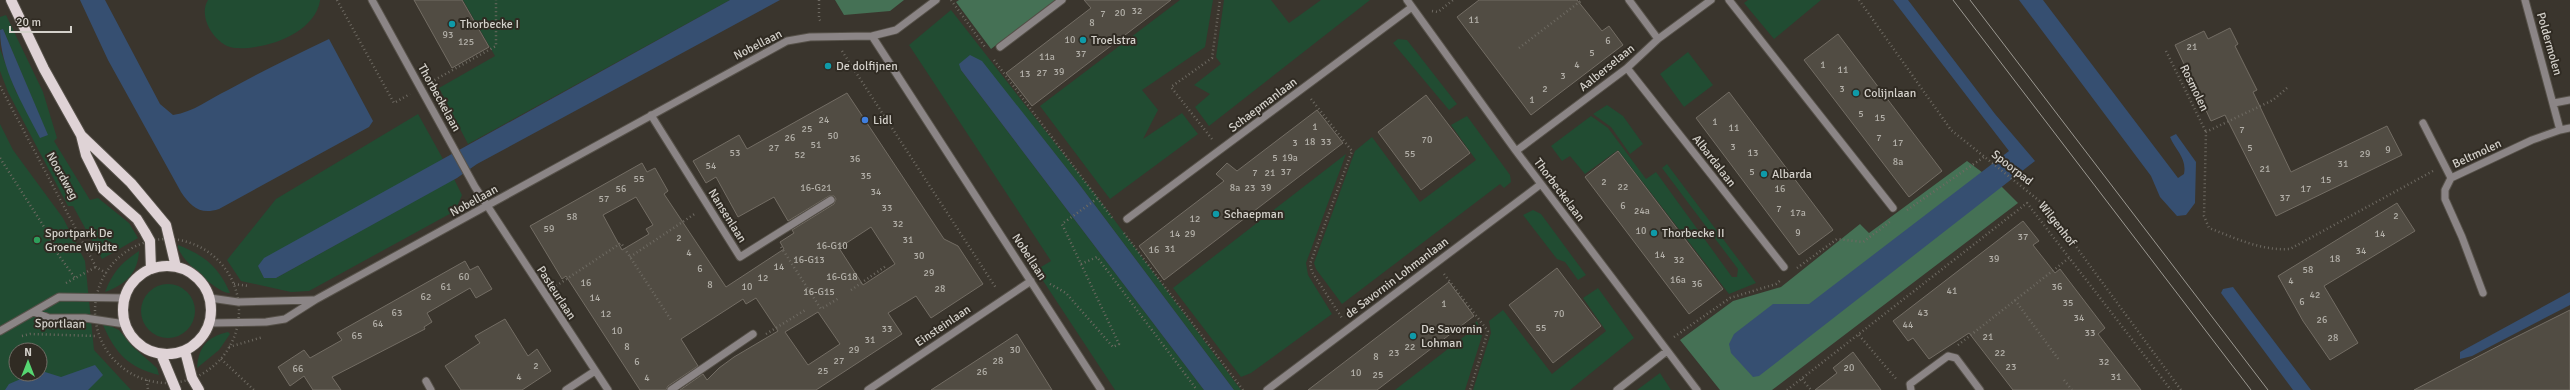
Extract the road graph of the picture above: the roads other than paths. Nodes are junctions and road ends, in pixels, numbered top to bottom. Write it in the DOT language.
graph roads {
  1 [pos="12,0"];
  2 [pos="372,0"];
  3 [pos="936,0"];
  4 [pos="1062,0"];
  5 [pos="1407,0"];
  6 [pos="1629,0"];
  7 [pos="1710,0"];
  8 [pos="1729,0"];
  9 [pos="2525,0"];
  10 [pos="1412,7"];
  11 [pos="872,36"];
  12 [pos="1658,39"];
  13 [pos="1000,47"];
  14 [pos="1627,68"];
  15 [pos="2570,100"];
  16 [pos="2554,103"];
  17 [pos="651,115"];
  18 [pos="2423,123"];
  19 [pos="2570,128"];
  20 [pos="2560,130"];
  21 [pos="81,135"];
  22 [pos="1516,151"];
  23 [pos="2451,178"];
  24 [pos="1541,184"];
  25 [pos="831,200"];
  26 [pos="488,207"];
  27 [pos="1893,208"];
  28 [pos="1127,220"];
  29 [pos="176,267"];
  30 [pos="1784,267"];
  31 [pos="151,269"];
  32 [pos="1031,281"];
  33 [pos="2483,293"];
  34 [pos="125,298"];
  35 [pos="210,298"];
  36 [pos="315,300"];
  37 [pos="34,312"];
  38 [pos="210,323"];
  39 [pos="125,324"];
  40 [pos="0,331"];
  41 [pos="753,334"];
  42 [pos="185,351"];
  43 [pos="1667,351"];
  44 [pos="161,354"];
  45 [pos="595,371"];
  46 [pos="426,381"];
  47 [pos="176,390"];
  48 [pos="199,390"];
  49 [pos="431,390"];
  50 [pos="566,390"];
  51 [pos="608,390"];
  52 [pos="671,390"];
  53 [pos="868,390"];
  54 [pos="1101,390"];
  55 [pos="1267,390"];
  56 [pos="1617,390"];
  57 [pos="1697,390"];
  58 [pos="1911,390"];
  59 [pos="1980,390"];
  1 -- 21 [label="main road"];
  2 -- 26 [label="street, Thorbeckelaan"];
  3 -- 11 [label="street"];
  4 -- 13 [label="street"];
  5 -- 10 [label="street, Thorbeckelaan"];
  6 -- 12 [label="street"];
  7 -- 12 [label="street, Aalberselaan"];
  8 -- 27 [label="street"];
  9 -- 16 [label="street, Poldermolen"];
  10 -- 22 [label="street, Thorbeckelaan"];
  10 -- 28 [label="street, Schaepmanlaan"];
  11 -- 17 [label="street, Nobellaan"];
  11 -- 32 [label="street, Nobellaan"];
  12 -- 14 [label="street, Aalberselaan"];
  14 -- 22 [label="street, Aalberselaan"];
  14 -- 30 [label="street, Albardalaan"];
  15 -- 16 [label="street"];
  16 -- 20 [label="street, Poldermolen"];
  17 -- 25 [label="street, Nansenlaan"];
  17 -- 26 [label="street, Nobellaan"];
  18 -- 23 [label="street"];
  19 -- 20 [label="street"];
  20 -- 23 [label="street, Beltmolen"];
  21 -- 29 [label="main road"];
  21 -- 31 [label="main road"];
  22 -- 24 [label="street, Thorbeckelaan"];
  23 -- 33 [label="street, Beltmolen"];
  24 -- 43 [label="street, Thorbeckelaan"];
  24 -- 55 [label="street, de Savornin Lohmanlaan"];
  26 -- 36 [label="street, Nobellaan"];
  26 -- 45 [label="street, Pasteurlaan"];
  29 -- 31 [label="main road"];
  29 -- 35 [label="main road"];
  31 -- 34 [label="main road"];
  32 -- 53 [label="street, Einsteinlaan"];
  32 -- 54 [label="street, Nobellaan"];
  34 -- 37 [label="street, Sportlaan"];
  34 -- 39 [label="main road"];
  35 -- 36 [label="street, Nobellaan"];
  35 -- 38 [label="main road"];
  36 -- 38 [label="street, Nobellaan"];
  37 -- 39 [label="street, Sportlaan"];
  37 -- 40 [label="street, Sportlaan"];
  38 -- 42 [label="main road"];
  39 -- 44 [label="main road"];
  41 -- 52 [label="street"];
  42 -- 44 [label="main road"];
  42 -- 48 [label="main road"];
  43 -- 56 [label="street"];
  43 -- 57 [label="street, Thorbeckelaan"];
  44 -- 47 [label="main road"];
  45 -- 50 [label="street"];
  45 -- 51 [label="street, Pasteurlaan"];
  46 -- 49 [label="street"];
  58 -- 59 [label="street"];
}
